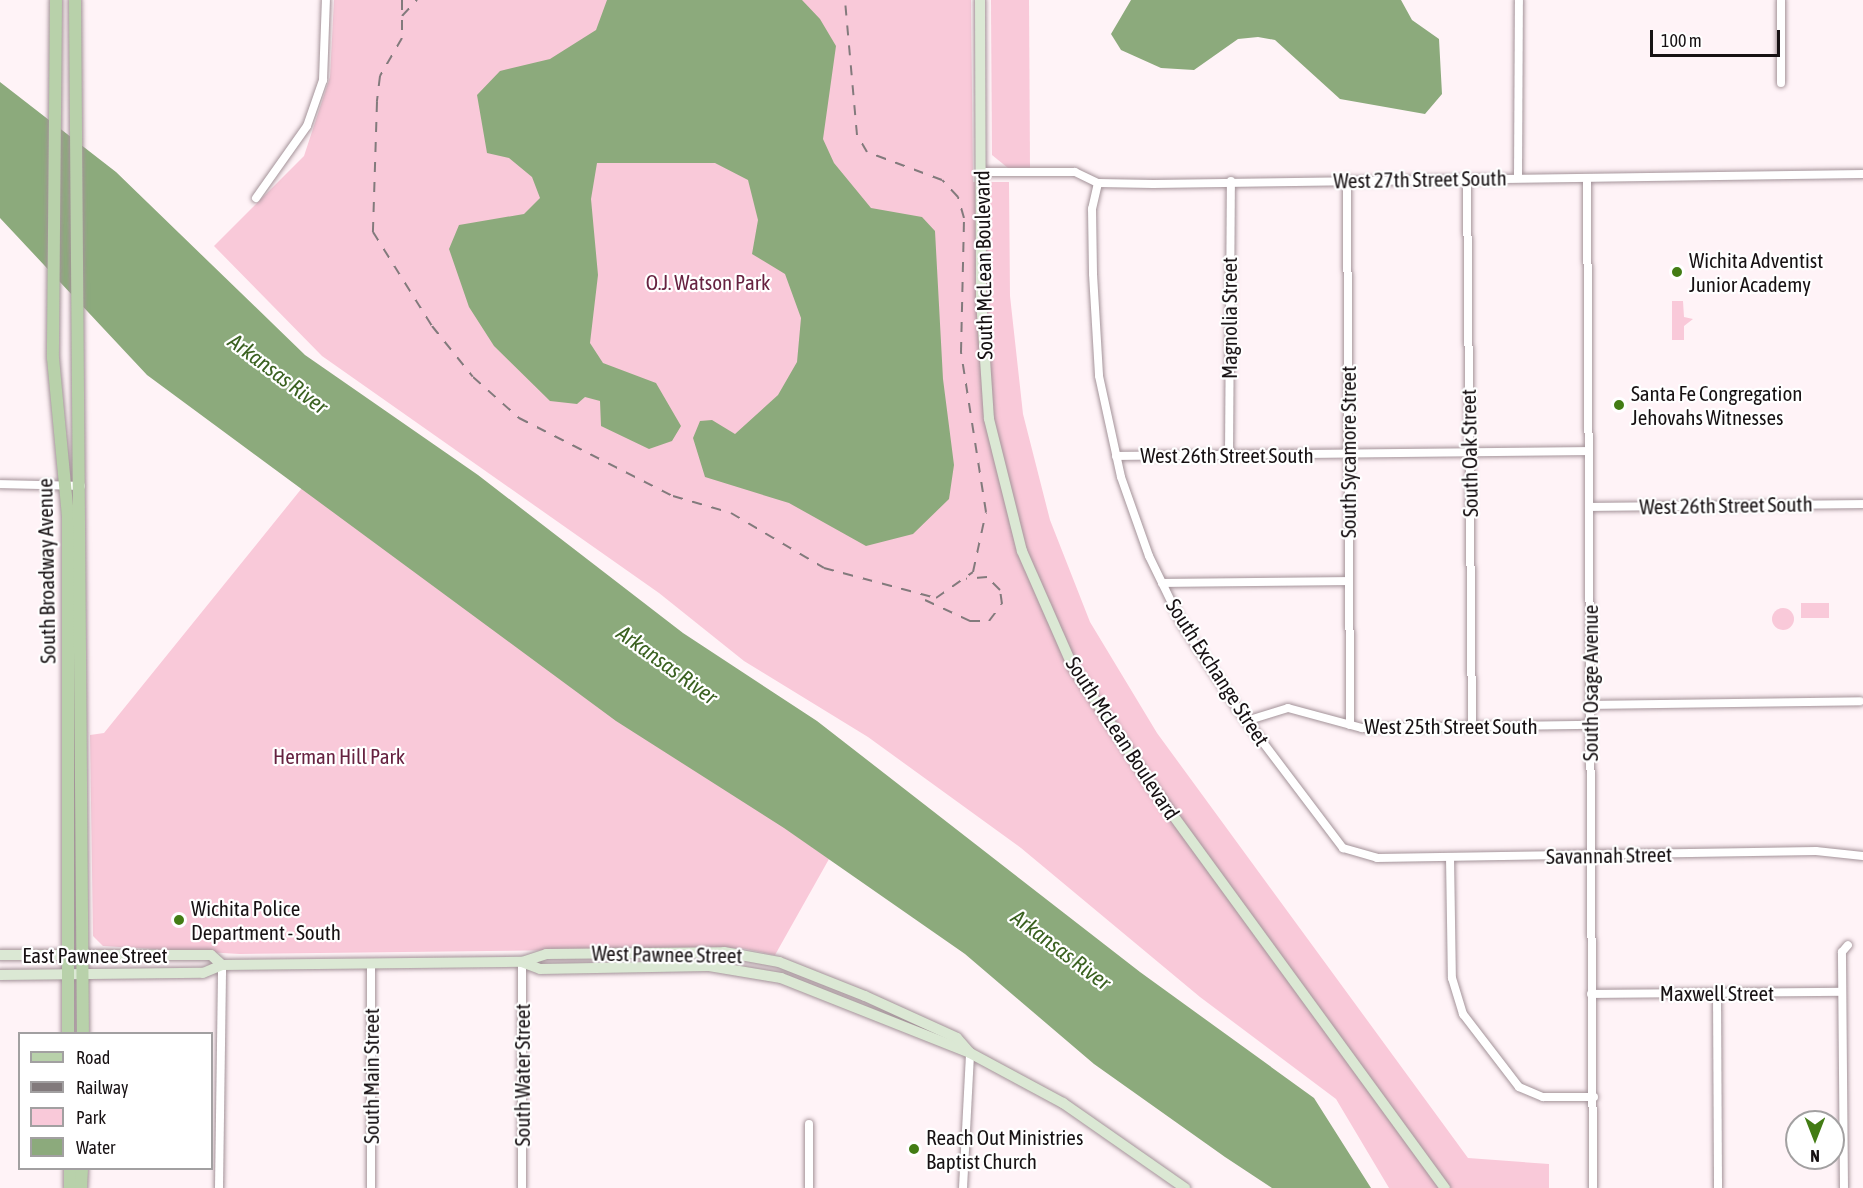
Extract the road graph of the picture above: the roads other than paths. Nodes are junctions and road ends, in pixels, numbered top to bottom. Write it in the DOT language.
graph roads {
  1 [pos="56,0"];
  2 [pos="75,0"];
  3 [pos="326,0"];
  4 [pos="980,0"];
  5 [pos="1519,0"];
  6 [pos="1781,0"];
  7 [pos="1781,83"];
  8 [pos="981,172"];
  9 [pos="1863,174"];
  10 [pos="1518,178"];
  11 [pos="1587,178"];
  12 [pos="1467,179"];
  13 [pos="1347,180"];
  14 [pos="1231,181"];
  15 [pos="1098,183"];
  16 [pos="256,198"];
  17 [pos="1589,451"];
  18 [pos="1468,453"];
  19 [pos="1348,454"];
  20 [pos="1229,455"];
  21 [pos="1116,456"];
  22 [pos="65,483"];
  23 [pos="0,484"];
  24 [pos="81,486"];
  25 [pos="1863,504"];
  26 [pos="1589,507"];
  27 [pos="1349,581"];
  28 [pos="1162,583"];
  29 [pos="1860,701"];
  30 [pos="1590,705"];
  31 [pos="1246,721"];
  32 [pos="1350,725"];
  33 [pos="1590,725"];
  34 [pos="1472,727"];
  35 [pos="1354,854"];
  36 [pos="1592,855"];
  37 [pos="1863,856"];
  38 [pos="1450,857"];
  39 [pos="1848,945"];
  40 [pos="68,954"];
  41 [pos="0,955"];
  42 [pos="84,955"];
  43 [pos="522,962"];
  44 [pos="222,964"];
  45 [pos="371,964"];
  46 [pos="0,975"];
  47 [pos="67,976"];
  48 [pos="84,976"];
  49 [pos="1842,992"];
  50 [pos="1717,993"];
  51 [pos="1591,994"];
  52 [pos="68,1032"];
  53 [pos="83,1032"];
  54 [pos="970,1053"];
  55 [pos="1594,1097"];
  56 [pos="809,1124"];
  57 [pos="70,1170"];
  58 [pos="82,1170"];
  59 [pos="70,1188"];
  60 [pos="81,1188"];
  61 [pos="219,1188"];
  62 [pos="371,1188"];
  63 [pos="522,1188"];
  64 [pos="809,1188"];
  65 [pos="963,1188"];
  66 [pos="1185,1188"];
  67 [pos="1445,1188"];
  68 [pos="1593,1188"];
  69 [pos="1718,1188"];
  70 [pos="1844,1188"];
  1 -- 22 [label="main road, South Broadway Avenue"];
  2 -- 24 [label="main road, South Broadway Avenue"];
  3 -- 16 [label="street"];
  4 -- 8 [label="main road, South McLean Boulevard"];
  5 -- 10 [label="street"];
  6 -- 7 [label="street"];
  8 -- 15 [label="street, West 27th Street South"];
  8 -- 67 [label="main road, South McLean Boulevard"];
  9 -- 11 [label="street, West 27th Street South"];
  10 -- 11 [label="street, West 27th Street South"];
  10 -- 12 [label="street, West 27th Street South"];
  11 -- 17 [label="street, South Osage Avenue"];
  12 -- 13 [label="street, West 27th Street South"];
  12 -- 18 [label="street, South Oak Street"];
  13 -- 14 [label="street, West 27th Street South"];
  13 -- 19 [label="street, South Sycamore Street"];
  14 -- 15 [label="street, West 27th Street South"];
  14 -- 20 [label="street, Magnolia Street"];
  15 -- 21 [label="street, South Exchange Street"];
  17 -- 18 [label="street, West 26th Street South"];
  17 -- 26 [label="street, South Osage Avenue"];
  18 -- 19 [label="street, West 26th Street South"];
  18 -- 34 [label="street, South Oak Street"];
  19 -- 20 [label="street, West 26th Street South"];
  19 -- 27 [label="street, South Sycamore Street"];
  20 -- 21 [label="street, West 26th Street South"];
  21 -- 28 [label="street, South Exchange Street"];
  22 -- 23 [label="street"];
  22 -- 24 [label="street"];
  22 -- 40 [label="main road, South Broadway Avenue"];
  24 -- 42 [label="main road, South Broadway Avenue"];
  25 -- 26 [label="street, West 26th Street South"];
  26 -- 30 [label="street, South Osage Avenue"];
  27 -- 28 [label="street"];
  27 -- 32 [label="street, South Sycamore Street"];
  28 -- 31 [label="street, South Exchange Street"];
  29 -- 30 [label="street"];
  30 -- 33 [label="street, South Osage Avenue"];
  31 -- 32 [label="street, West 25th Street South"];
  31 -- 35 [label="street, South Exchange Street"];
  32 -- 34 [label="street, West 25th Street South"];
  33 -- 34 [label="street, West 25th Street South"];
  33 -- 36 [label="street, South Osage Avenue"];
  35 -- 38 [label="street, Savannah Street"];
  36 -- 37 [label="street, Savannah Street"];
  36 -- 38 [label="street, Savannah Street"];
  36 -- 51 [label="street, South Osage Avenue"];
  38 -- 55 [label="street"];
  39 -- 49 [label="street"];
  40 -- 41 [label="main road, East Pawnee Street"];
  40 -- 42 [label="main road, East Pawnee Street"];
  40 -- 47 [label="main road, South Broadway Avenue"];
  42 -- 44 [label="main road, East Pawnee Street"];
  42 -- 48 [label="main road, South Broadway Avenue"];
  43 -- 45 [label="main road, West Pawnee Street"];
  43 -- 54 [label="main road, West Pawnee Street"];
  43 -- 54 [label="main road, West Pawnee Street"];
  43 -- 63 [label="street, South Water Street"];
  44 -- 45 [label="main road, East Pawnee Street"];
  44 -- 48 [label="main road, East Pawnee Street"];
  44 -- 61 [label="street"];
  45 -- 62 [label="street, South Main Street"];
  46 -- 47 [label="main road, East Pawnee Street"];
  47 -- 48 [label="main road, East Pawnee Street"];
  47 -- 52 [label="main road, South Broadway Avenue"];
  48 -- 53 [label="main road, South Broadway Avenue"];
  49 -- 50 [label="street, Maxwell Street"];
  49 -- 70 [label="street"];
  50 -- 51 [label="street, Maxwell Street"];
  50 -- 69 [label="street"];
  51 -- 55 [label="street, South Osage Avenue"];
  54 -- 65 [label="street"];
  54 -- 66 [label="main road, West Pawnee Street"];
  55 -- 68 [label="street, South Osage Avenue"];
  56 -- 64 [label="street"];
  57 -- 59 [label="main road"];
  58 -- 60 [label="main road"];
}
